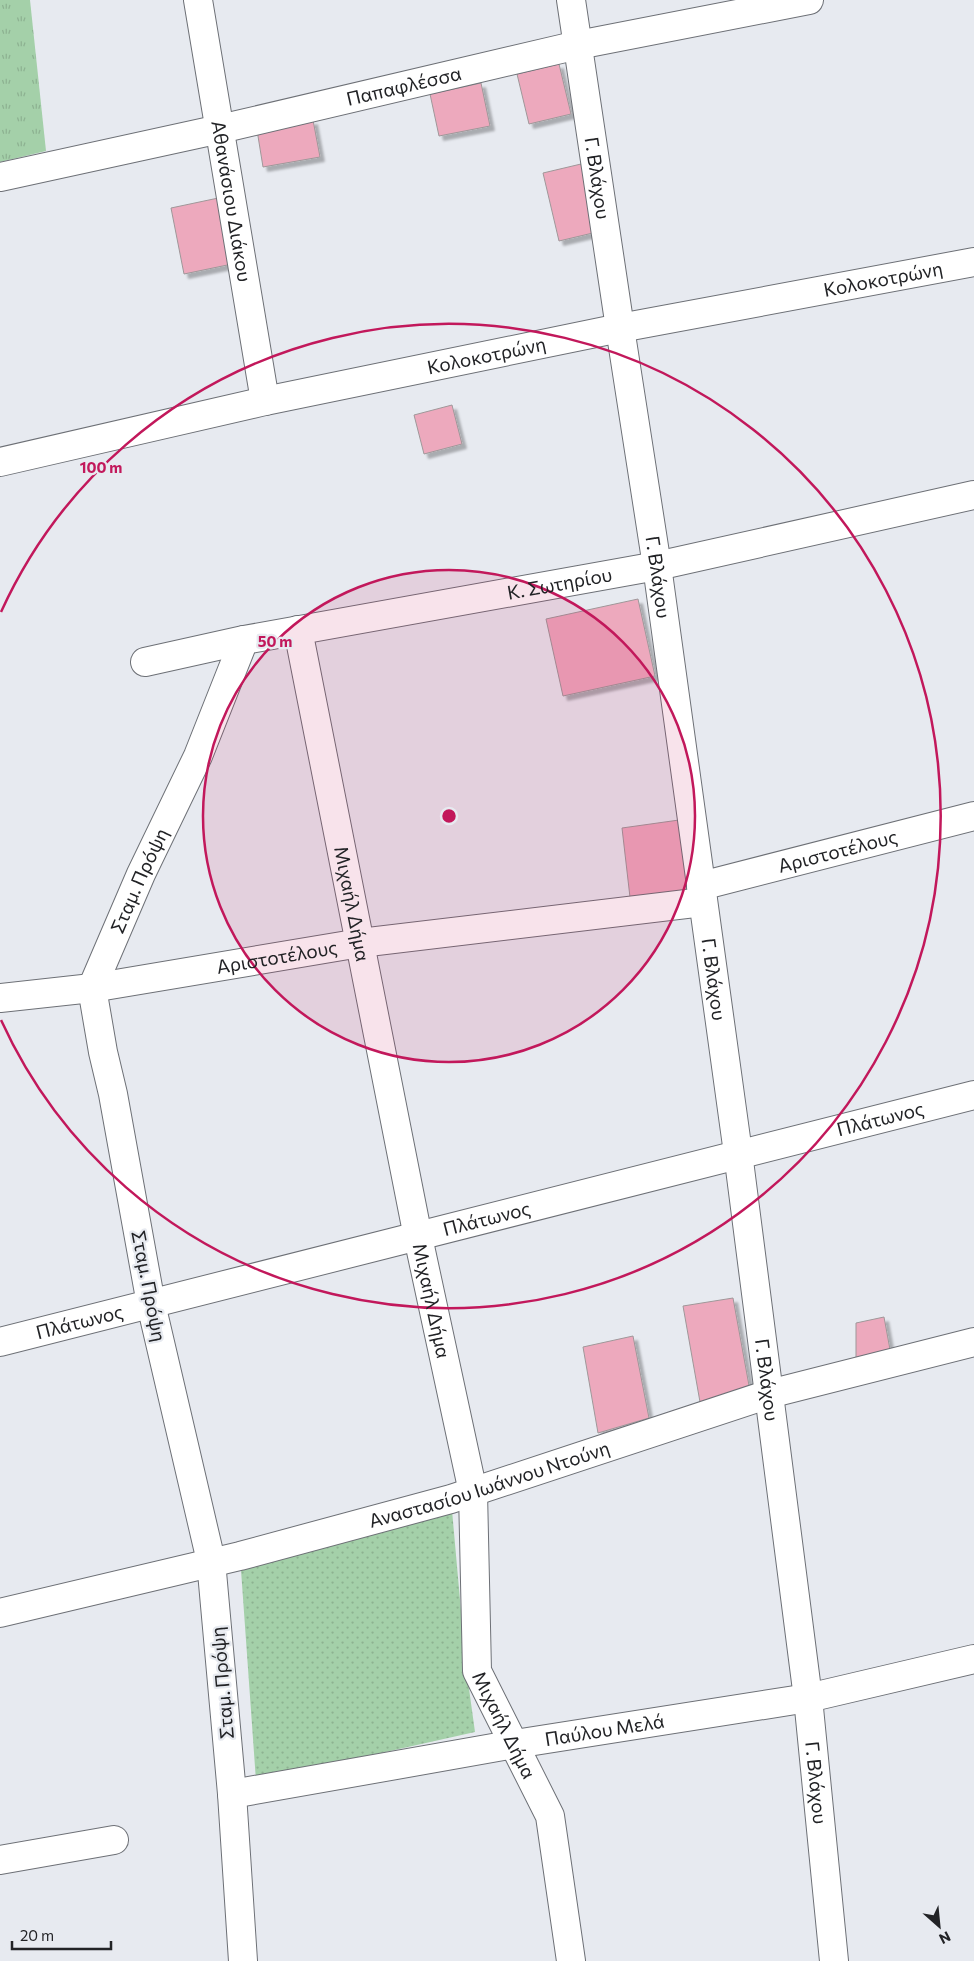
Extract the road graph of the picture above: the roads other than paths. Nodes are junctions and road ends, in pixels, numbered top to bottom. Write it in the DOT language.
graph roads {
  1 [pos="198,0"];
  2 [pos="571,0"];
  3 [pos="809,0"];
  4 [pos="578,45"];
  5 [pos="220,129"];
  6 [pos="0,177"];
  7 [pos="974,262"];
  8 [pos="620,328"];
  9 [pos="265,401"];
  10 [pos="0,462"];
  11 [pos="974,495"];
  12 [pos="657,566"];
  13 [pos="298,630"];
  14 [pos="244,640"];
  15 [pos="145,662"];
  16 [pos="974,816"];
  17 [pos="702,894"];
  18 [pos="360,943"];
  19 [pos="92,988"];
  20 [pos="0,998"];
  21 [pos="974,1095"];
  22 [pos="738,1153"];
  23 [pos="418,1237"];
  24 [pos="150,1304"];
  25 [pos="0,1342"];
  26 [pos="974,1342"];
  27 [pos="769,1394"];
  28 [pos="474,1492"];
  29 [pos="211,1562"];
  30 [pos="0,1613"];
  31 [pos="974,1659"];
  32 [pos="808,1698"];
  33 [pos="515,1744"];
  34 [pos="232,1794"];
  35 [pos="114,1840"];
  36 [pos="0,1860"];
  37 [pos="243,1961"];
  38 [pos="571,1961"];
  39 [pos="834,1961"];
  1 -- 5 [label="street, Αθανάσιου Διάκου"];
  2 -- 4 [label="street, Γ. Βλάχου"];
  3 -- 4 [label="street, Παπαφλέσσα"];
  4 -- 5 [label="street, Παπαφλέσσα"];
  4 -- 8 [label="street, Γ. Βλάχου"];
  5 -- 6 [label="street, Παπαφλέσσα"];
  5 -- 9 [label="street, Αθανάσιου Διάκου"];
  7 -- 8 [label="street, Κολοκοτρώνη"];
  8 -- 9 [label="street, Κολοκοτρώνη"];
  8 -- 12 [label="street, Γ. Βλάχου"];
  9 -- 10 [label="street, Κολοκοτρώνη"];
  11 -- 12 [label="street, Κ. Σωτηρίου"];
  12 -- 13 [label="street, Κ. Σωτηρίου"];
  12 -- 17 [label="street, Γ. Βλάχου"];
  13 -- 14 [label="street, Κ. Σωτηρίου"];
  13 -- 18 [label="street, Μιχαήλ Δήμα"];
  14 -- 15 [label="street, Κ. Σωτηρίου"];
  14 -- 19 [label="street, Σταμ. Πρόψη"];
  16 -- 17 [label="street, Αριστοτέλους"];
  17 -- 18 [label="street, Αριστοτέλους"];
  17 -- 22 [label="street, Γ. Βλάχου"];
  18 -- 19 [label="street, Αριστοτέλους"];
  18 -- 23 [label="street, Μιχαήλ Δήμα"];
  19 -- 20 [label="street, Αριστοτέλους"];
  19 -- 24 [label="street, Σταμ. Πρόψη"];
  21 -- 22 [label="street, Πλάτωνος"];
  22 -- 23 [label="street, Πλάτωνος"];
  22 -- 27 [label="street, Γ. Βλάχου"];
  23 -- 24 [label="street, Πλάτωνος"];
  23 -- 28 [label="street, Μιχαήλ Δήμα"];
  24 -- 25 [label="street, Πλάτωνος"];
  24 -- 29 [label="street, Σταμ. Πρόψη"];
  26 -- 27 [label="street, Αναστασίου Ιωάννου Ντούνη"];
  27 -- 28 [label="street, Αναστασίου Ιωάννου Ντούνη"];
  27 -- 32 [label="street, Γ. Βλάχου"];
  28 -- 29 [label="street, Αναστασίου Ιωάννου Ντούνη"];
  28 -- 33 [label="street, Μιχαήλ Δήμα"];
  29 -- 30 [label="street, Αναστασίου Ιωάννου Ντούνη"];
  29 -- 34 [label="street, Σταμ. Πρόψη"];
  31 -- 32 [label="street, Παύλου Μελά"];
  32 -- 33 [label="street, Παύλου Μελά"];
  32 -- 39 [label="street, Γ. Βλάχου"];
  33 -- 34 [label="street, Παύλου Μελά"];
  33 -- 38 [label="street, Μιχαήλ Δήμα"];
  34 -- 37 [label="street, Σταμ. Πρόψη"];
  35 -- 36 [label="street"];
}
